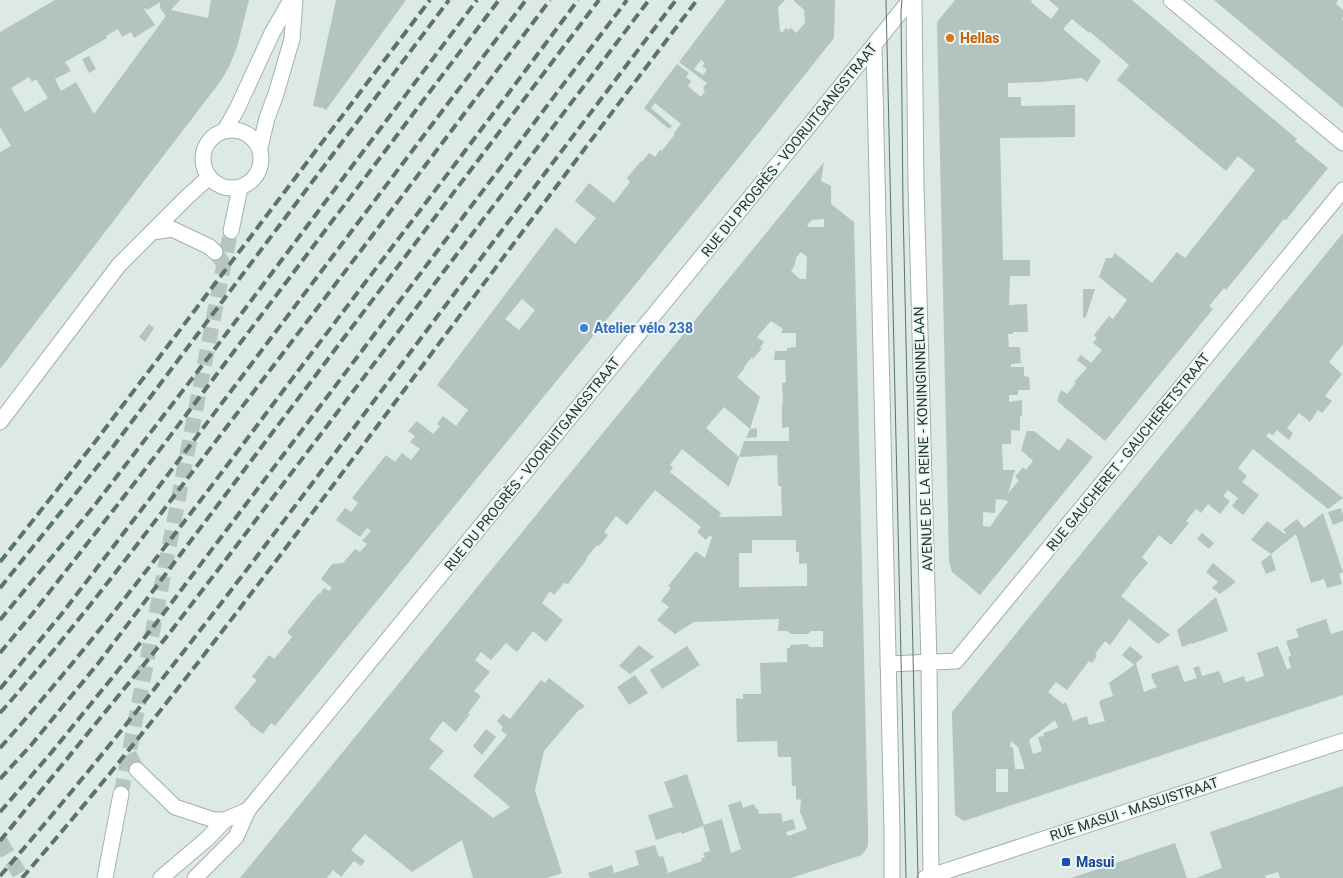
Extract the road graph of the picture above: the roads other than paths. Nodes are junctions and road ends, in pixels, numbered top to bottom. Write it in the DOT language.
graph roads {
  1 [pos="293,0"];
  2 [pos="912,0"];
  3 [pos="1171,0"];
  4 [pos="874,46"];
  5 [pos="225,130"];
  6 [pos="1343,143"];
  7 [pos="260,147"];
  8 [pos="209,177"];
  9 [pos="240,188"];
  10 [pos="1343,190"];
  11 [pos="231,231"];
  12 [pos="152,232"];
  13 [pos="215,252"];
  14 [pos="0,422"];
  15 [pos="929,662"];
  16 [pos="888,664"];
  17 [pos="1343,741"];
  18 [pos="137,770"];
  19 [pos="121,794"];
  20 [pos="248,810"];
  21 [pos="225,820"];
  22 [pos="929,877"];
  23 [pos="105,878"];
  24 [pos="161,878"];
  25 [pos="195,878"];
  26 [pos="892,878"];
  1 -- 5 [label="street"];
  1 -- 7 [label="street"];
  2 -- 4 [label="street, RUE DU PROGRÈS - VOORUITGANGSTRAAT"];
  2 -- 15 [label="street, AVENUE DE LA REINE - KONINGINNELAAN"];
  3 -- 6 [label="street"];
  4 -- 16 [label="street"];
  4 -- 20 [label="street, RUE DU PROGRÈS - VOORUITGANGSTRAAT"];
  5 -- 7 [label="street"];
  5 -- 8 [label="street"];
  7 -- 9 [label="street"];
  8 -- 9 [label="street"];
  8 -- 12 [label="street"];
  9 -- 11 [label="street"];
  10 -- 15 [label="street, RUE GAUCHERET - GAUCHERETSTRAAT"];
  12 -- 13 [label="street"];
  12 -- 14 [label="street"];
  15 -- 16 [label="street, RUE GAUCHERET - GAUCHERETSTRAAT"];
  15 -- 22 [label="street, AVENUE DE LA REINE - KONINGINNELAAN"];
  16 -- 26 [label="street"];
  17 -- 22 [label="street, RUE MASUI - MASUISTRAAT"];
  18 -- 21 [label="street"];
  19 -- 23 [label="street"];
  20 -- 21 [label="street, RUE DU PROGRÈS - VOORUITGANGSTRAAT"];
  20 -- 25 [label="street, RUE DU PROGRÈS - VOORUITGANGSTRAAT"];
  21 -- 24 [label="street, RUE DU PROGRÈS - VOORUITGANGSTRAAT"];
}
